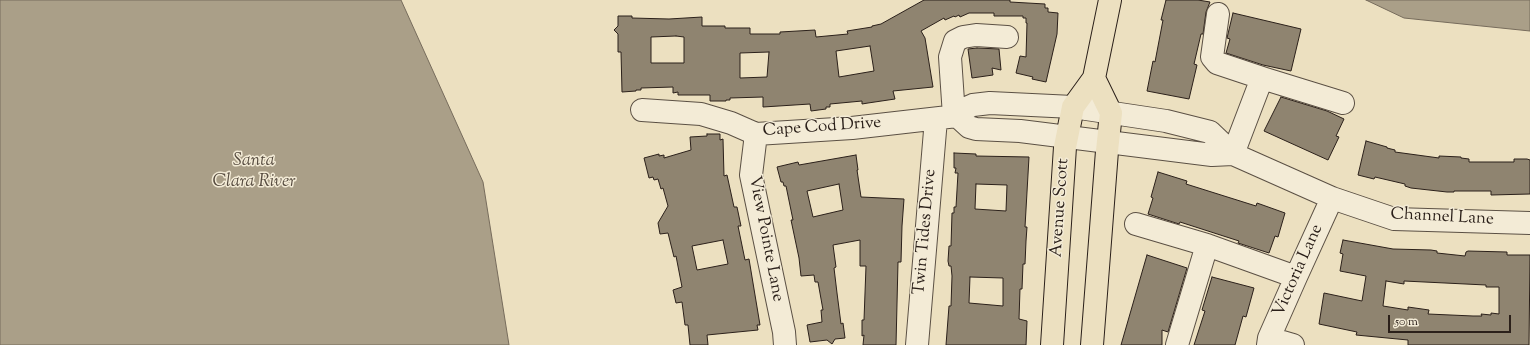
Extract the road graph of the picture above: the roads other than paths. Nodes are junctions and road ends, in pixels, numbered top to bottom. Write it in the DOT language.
graph roads {
  1 [pos="1110,0"];
  2 [pos="1218,14"];
  3 [pos="1007,37"];
  4 [pos="1094,78"];
  5 [pos="1262,78"];
  6 [pos="1343,103"];
  7 [pos="1073,107"];
  8 [pos="642,110"];
  9 [pos="1111,113"];
  10 [pos="949,117"];
  11 [pos="756,134"];
  12 [pos="1067,137"];
  13 [pos="1108,142"];
  14 [pos="1233,154"];
  15 [pos="1332,198"];
  16 [pos="1530,223"];
  17 [pos="1136,224"];
  18 [pos="1207,245"];
  19 [pos="1296,277"];
  20 [pos="1269,342"];
  21 [pos="785,345"];
  22 [pos="916,345"];
  23 [pos="1052,345"];
  24 [pos="1092,345"];
  25 [pos="1177,345"];
  26 [pos="1293,345"];
  1 -- 4 [label="main road, Avenue Scott"];
  2 -- 5 [label="street"];
  3 -- 10 [label="street, Twin Tides Drive"];
  4 -- 7 [label="main road, Avenue Scott"];
  4 -- 9 [label="main road"];
  5 -- 6 [label="street"];
  5 -- 14 [label="street"];
  7 -- 9 [label="street, Cape Cod Drive"];
  7 -- 10 [label="street, Cape Cod Drive"];
  7 -- 12 [label="main road, Avenue Scott"];
  8 -- 11 [label="street, Cape Cod Drive"];
  9 -- 13 [label="main road"];
  9 -- 14 [label="street, Cape Cod Drive"];
  10 -- 11 [label="street, Cape Cod Drive"];
  10 -- 12 [label="street"];
  10 -- 22 [label="street, Twin Tides Drive"];
  11 -- 21 [label="street, View Pointe Lane"];
  12 -- 13 [label="street"];
  12 -- 23 [label="main road, Avenue Scott"];
  13 -- 14 [label="street"];
  13 -- 24 [label="main road"];
  14 -- 15 [label="street, Channel Lane"];
  15 -- 16 [label="street, Channel Lane"];
  15 -- 19 [label="street, Victoria Lane"];
  17 -- 18 [label="street"];
  18 -- 19 [label="street"];
  18 -- 25 [label="street"];
  19 -- 20 [label="street, Victoria Lane"];
  20 -- 26 [label="street"];
}
